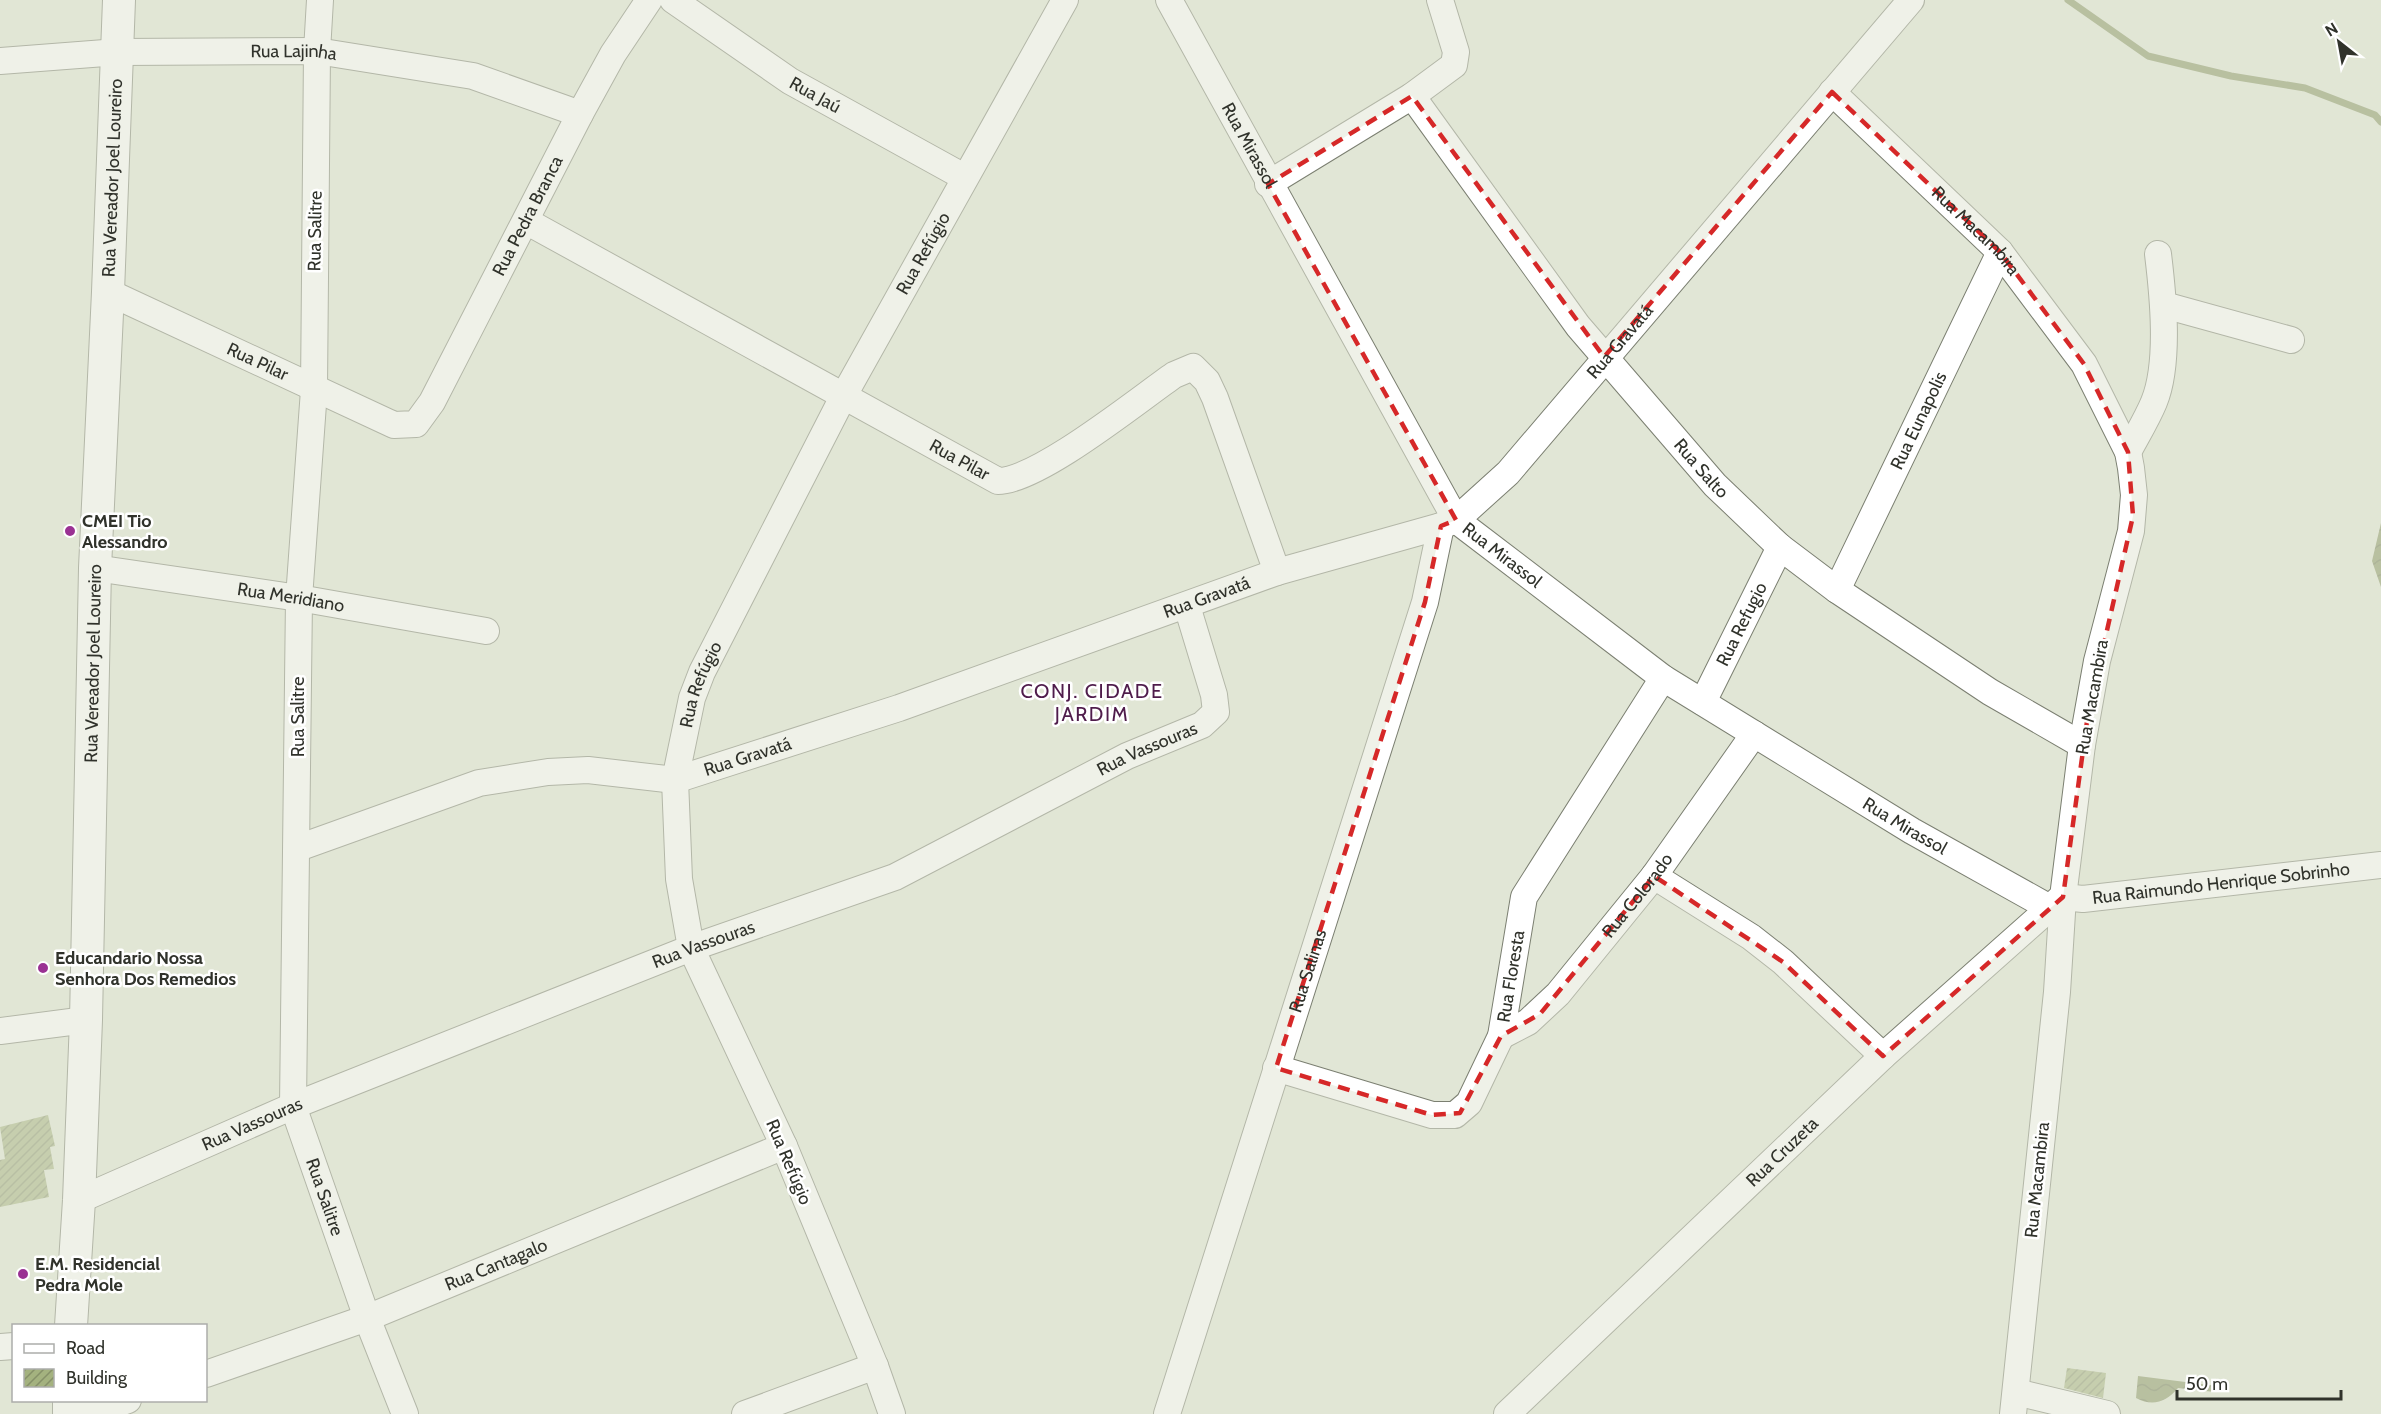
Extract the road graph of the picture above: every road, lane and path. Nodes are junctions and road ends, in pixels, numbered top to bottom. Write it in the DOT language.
graph roads {
  1 [pos="119,0"];
  2 [pos="320,0"];
  3 [pos="650,0"];
  4 [pos="673,0"];
  5 [pos="1065,0"];
  6 [pos="1169,0"];
  7 [pos="1440,0"];
  8 [pos="1911,0"];
  9 [pos="316,51"];
  10 [pos="118,52"];
  11 [pos="0,61"];
  12 [pos="1832,92"];
  13 [pos="1412,96"];
  14 [pos="580,114"];
  15 [pos="964,177"];
  16 [pos="1268,184"];
  17 [pos="526,221"];
  18 [pos="2000,252"];
  19 [pos="2158,254"];
  20 [pos="108,292"];
  21 [pos="2164,305"];
  22 [pos="2291,340"];
  23 [pos="1604,357"];
  24 [pos="314,390"];
  25 [pos="843,397"];
  26 [pos="407,427"];
  27 [pos="2128,452"];
  28 [pos="1448,523"];
  29 [pos="1780,547"];
  30 [pos="94,568"];
  31 [pos="1277,572"];
  32 [pos="1837,590"];
  33 [pos="299,598"];
  34 [pos="1187,606"];
  35 [pos="486,631"];
  36 [pos="1663,678"];
  37 [pos="1703,702"];
  38 [pos="1754,734"];
  39 [pos="2082,745"];
  40 [pos="675,780"];
  41 [pos="298,848"];
  42 [pos="2381,865"];
  43 [pos="1654,876"];
  44 [pos="2056,903"];
  45 [pos="691,948"];
  46 [pos="86,1020"];
  47 [pos="0,1031"];
  48 [pos="1501,1036"];
  49 [pos="1883,1056"];
  50 [pos="1276,1068"];
  51 [pos="293,1106"];
  52 [pos="783,1146"];
  53 [pos="79,1200"];
  54 [pos="367,1318"];
  55 [pos="71,1324"];
  56 [pos="875,1366"];
  57 [pos="207,1374"];
  58 [pos="125,1402"];
  59 [pos="2015,1403"];
  60 [pos="2094,1412"];
  61 [pos="89,1414"];
  62 [pos="405,1414"];
  63 [pos="745,1414"];
  64 [pos="892,1414"];
  65 [pos="1167,1414"];
  66 [pos="1507,1414"];
  1 -- 10 [label="street, Rua Vereador Joel Loureiro"];
  2 -- 9 [label="street, Rua Salitre"];
  3 -- 14 [label="street, Rua Pedra Branca"];
  4 -- 15 [label="street, Rua Jaú"];
  5 -- 15 [label="street, Rua Refúgio"];
  6 -- 16 [label="street, Rua Mirassol"];
  7 -- 13 [label="street"];
  8 -- 12 [label="street, Rua Gravatá"];
  9 -- 10 [label="street, Rua Lajinha"];
  9 -- 14 [label="street, Rua Lajinha"];
  9 -- 24 [label="street, Rua Salitre"];
  10 -- 11 [label="street, Rua Lajinha"];
  10 -- 20 [label="street, Rua Vereador Joel Loureiro"];
  12 -- 18 [label="street, Rua Macambira"];
  12 -- 23 [label="street, Rua Gravatá"];
  13 -- 16 [label="street"];
  13 -- 23 [label="street, Rua Salto"];
  14 -- 17 [label="street, Rua Pedra Branca"];
  15 -- 25 [label="street, Rua Refúgio"];
  16 -- 28 [label="street, Rua Mirassol"];
  17 -- 25 [label="street, Rua Pilar"];
  17 -- 26 [label="street, Rua Pedra Branca"];
  18 -- 27 [label="street, Rua Macambira"];
  18 -- 32 [label="street, Rua Eunapolis"];
  19 -- 21 [label="street"];
  20 -- 24 [label="street, Rua Pilar"];
  20 -- 30 [label="street, Rua Vereador Joel Loureiro"];
  21 -- 22 [label="street"];
  21 -- 27 [label="street"];
  23 -- 28 [label="street, Rua Gravatá"];
  23 -- 29 [label="street, Rua Salto"];
  24 -- 26 [label="street, Rua Pilar"];
  24 -- 33 [label="street, Rua Salitre"];
  25 -- 31 [label="street, Rua Pilar"];
  25 -- 40 [label="street, Rua Refúgio"];
  27 -- 39 [label="street, Rua Macambira"];
  28 -- 31 [label="street, Rua Gravatá"];
  28 -- 36 [label="street, Rua Mirassol"];
  28 -- 50 [label="street, Rua Salinas"];
  29 -- 32 [label="street, Rua Salto"];
  29 -- 37 [label="street, Rua Refugio"];
  30 -- 33 [label="street, Rua Meridiano"];
  30 -- 46 [label="street, Rua Vereador Joel Loureiro"];
  31 -- 34 [label="street, Rua Gravatá"];
  32 -- 39 [label="street, Rua Salto"];
  33 -- 35 [label="street, Rua Meridiano"];
  33 -- 41 [label="street, Rua Salitre"];
  34 -- 40 [label="street, Rua Gravatá"];
  34 -- 45 [label="street, Rua Vassouras"];
  36 -- 37 [label="street, Rua Mirassol"];
  36 -- 48 [label="street, Rua Floresta"];
  37 -- 38 [label="street, Rua Mirassol"];
  38 -- 43 [label="street, Rua Colorado"];
  38 -- 44 [label="street, Rua Mirassol"];
  39 -- 44 [label="street, Rua Macambira"];
  40 -- 41 [label="street, Rua Gravatá"];
  40 -- 45 [label="street, Rua Refúgio"];
  41 -- 51 [label="street, Rua Salitre"];
  42 -- 44 [label="street, Rua Raimundo Henrique Sobrinho"];
  43 -- 48 [label="street, Rua Colorado"];
  43 -- 49 [label="street"];
  44 -- 49 [label="street, Rua Cruzeta"];
  44 -- 59 [label="street, Rua Macambira"];
  45 -- 51 [label="street, Rua Vassouras"];
  45 -- 52 [label="street, Rua Refúgio"];
  46 -- 47 [label="street"];
  46 -- 53 [label="street, Rua Vereador Joel Loureiro"];
  48 -- 50 [label="street, Rua Floresta"];
  49 -- 66 [label="street, Rua Cruzeta"];
  50 -- 65 [label="street, Rua Salinas"];
  51 -- 53 [label="street, Rua Vassouras"];
  51 -- 54 [label="street, Rua Salitre"];
  52 -- 54 [label="street, Rua Cantagalo"];
  52 -- 56 [label="street, Rua Refúgio"];
  53 -- 55 [label="street, Rua Vereador Joel Loureiro"];
  54 -- 57 [label="street, Rua Cantagalo"];
  54 -- 62 [label="street, Rua Salitre"];
  56 -- 63 [label="street"];
  56 -- 64 [label="street, Rua Refúgio"];
  58 -- 61 [label="street"];
  59 -- 60 [label="street"];
}
